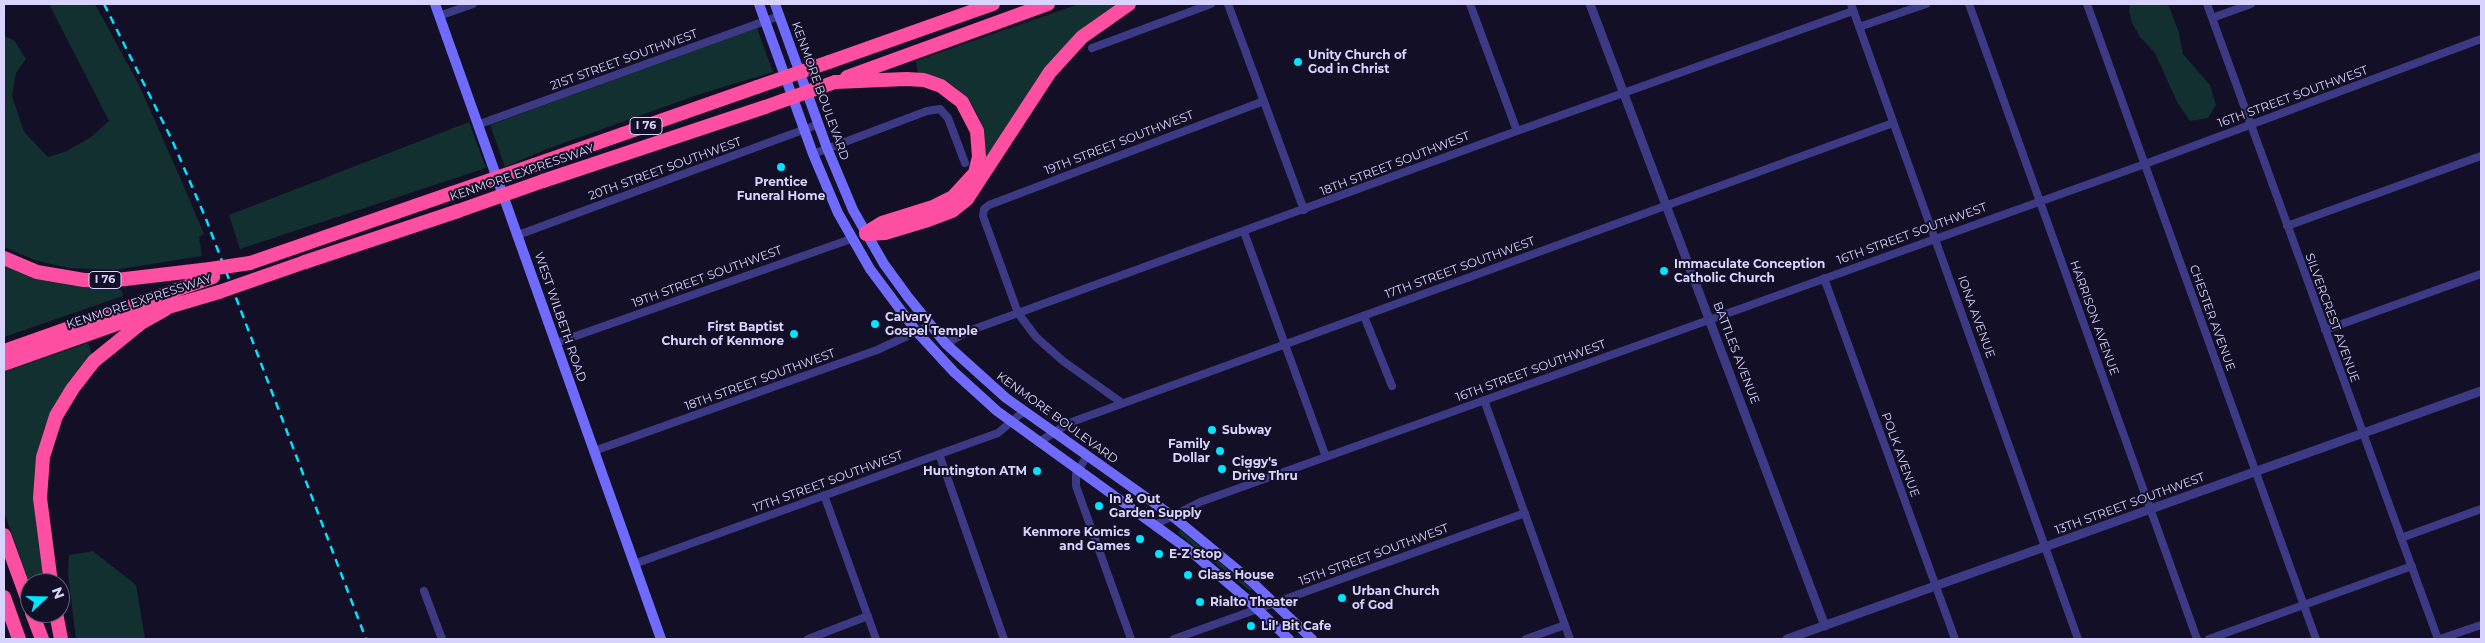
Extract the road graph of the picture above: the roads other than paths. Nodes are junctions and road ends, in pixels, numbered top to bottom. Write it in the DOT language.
graph roads {
  1 [pos="435,4"];
  2 [pos="473,4"];
  3 [pos="759,4"];
  4 [pos="775,4"];
  5 [pos="993,4"];
  6 [pos="1048,4"];
  7 [pos="1130,4"];
  8 [pos="1211,4"];
  9 [pos="1228,4"];
  10 [pos="1470,4"];
  11 [pos="1590,4"];
  12 [pos="1926,4"];
  13 [pos="1969,4"];
  14 [pos="2087,4"];
  15 [pos="2207,4"];
  16 [pos="2251,4"];
  17 [pos="1852,7"];
  18 [pos="439,16"];
  19 [pos="779,16"];
  20 [pos="2212,18"];
  21 [pos="765,21"];
  22 [pos="1859,27"];
  23 [pos="2481,39"];
  24 [pos="1092,48"];
  25 [pos="835,82"];
  26 [pos="1624,93"];
  27 [pos="1264,102"];
  28 [pos="1893,123"];
  29 [pos="818,124"];
  30 [pos="477,125"];
  31 [pos="2251,125"];
  32 [pos="804,130"];
  33 [pos="1517,131"];
  34 [pos="827,148"];
  35 [pos="812,154"];
  36 [pos="2481,156"];
  37 [pos="965,163"];
  38 [pos="2144,164"];
  39 [pos="2040,201"];
  40 [pos="1667,205"];
  41 [pos="1304,210"];
  42 [pos="2287,226"];
  43 [pos="1244,232"];
  44 [pos="866,234"];
  45 [pos="518,235"];
  46 [pos="1935,238"];
  47 [pos="851,239"];
  48 [pos="4,258"];
  49 [pos="211,273"];
  50 [pos="2481,274"];
  51 [pos="1824,278"];
  52 [pos="166,309"];
  53 [pos="1018,313"];
  54 [pos="1364,316"];
  55 [pos="1709,319"];
  56 [pos="931,326"];
  57 [pos="2325,330"];
  58 [pos="917,332"];
  59 [pos="556,343"];
  60 [pos="946,344"];
  61 [pos="1284,344"];
  62 [pos="4,351"];
  63 [pos="4,364"];
  64 [pos="1392,386"];
  65 [pos="2481,391"];
  66 [pos="1484,400"];
  67 [pos="1122,403"];
  68 [pos="1024,411"];
  69 [pos="1012,422"];
  70 [pos="1053,432"];
  71 [pos="2362,433"];
  72 [pos="1039,442"];
  73 [pos="594,451"];
  74 [pos="939,454"];
  75 [pos="1086,456"];
  76 [pos="1326,457"];
  77 [pos="1078,470"];
  78 [pos="2256,472"];
  79 [pos="824,496"];
  80 [pos="2151,509"];
  81 [pos="2481,509"];
  82 [pos="1525,513"];
  83 [pos="1170,515"];
  84 [pos="1155,525"];
  85 [pos="4,535"];
  86 [pos="2401,538"];
  87 [pos="2046,547"];
  88 [pos="634,564"];
  89 [pos="2412,566"];
  90 [pos="50,573"];
  91 [pos="20,579"];
  92 [pos="1935,587"];
  93 [pos="424,591"];
  94 [pos="4,597"];
  95 [pos="1274,602"];
  96 [pos="2304,606"];
  97 [pos="1258,608"];
  98 [pos="868,616"];
  99 [pos="36,623"];
  100 [pos="58,623"];
  101 [pos="1565,625"];
  102 [pos="2481,625"];
  103 [pos="1825,626"];
  104 [pos="19,639"];
  105 [pos="42,639"];
  106 [pos="61,639"];
  107 [pos="442,639"];
  108 [pos="661,639"];
  109 [pos="808,639"];
  110 [pos="876,639"];
  111 [pos="1004,639"];
  112 [pos="1131,639"];
  113 [pos="1174,639"];
  114 [pos="1289,639"];
  115 [pos="1312,639"];
  116 [pos="1526,639"];
  117 [pos="1570,639"];
  118 [pos="1787,639"];
  119 [pos="1955,639"];
  120 [pos="2078,639"];
  121 [pos="2197,639"];
  122 [pos="2209,639"];
  123 [pos="2316,639"];
  124 [pos="2439,639"];
  1 -- 18 [label="main road, WEST WILBETH ROAD"];
  2 -- 18 [label="street"];
  3 -- 21 [label="main road"];
  4 -- 19 [label="main road, KENMORE BOULEVARD"];
  5 -- 49 [label="highway, KENMORE EXPRESSWAY / I 76, bridge"];
  6 -- 25 [label="highway, KENMORE EXPRESSWAY / I 76"];
  7 -- 44 [label="highway"];
  8 -- 24 [label="street"];
  9 -- 27 [label="street"];
  10 -- 33 [label="street"];
  11 -- 26 [label="street, BATTLES AVENUE"];
  12 -- 22 [label="street"];
  13 -- 39 [label="street, HARRISON AVENUE"];
  14 -- 38 [label="street, CHESTER AVENUE"];
  15 -- 20 [label="street, SILVERCREST AVENUE"];
  16 -- 20 [label="street"];
  17 -- 22 [label="street, IONA AVENUE"];
  17 -- 26 [label="street, 18TH STREET SOUTHWEST"];
  18 -- 30 [label="main road, WEST WILBETH ROAD"];
  19 -- 21 [label="street, 21ST STREET SOUTHWEST"];
  19 -- 29 [label="main road, KENMORE BOULEVARD"];
  20 -- 31 [label="street, SILVERCREST AVENUE"];
  21 -- 30 [label="street, 21ST STREET SOUTHWEST"];
  21 -- 32 [label="main road"];
  22 -- 28 [label="street, IONA AVENUE"];
  23 -- 31 [label="street, 16TH STREET SOUTHWEST"];
  25 -- 44 [label="highway"];
  25 -- 52 [label="highway, KENMORE EXPRESSWAY / I 76, bridge"];
  26 -- 33 [label="street, 18TH STREET SOUTHWEST"];
  26 -- 40 [label="street, BATTLES AVENUE"];
  27 -- 41 [label="street"];
  27 -- 53 [label="street, 19TH STREET SOUTHWEST"];
  28 -- 40 [label="street, 17TH STREET SOUTHWEST"];
  28 -- 46 [label="street, IONA AVENUE"];
  29 -- 32 [label="street, 20TH STREET SOUTHWEST"];
  29 -- 34 [label="main road, KENMORE BOULEVARD"];
  30 -- 45 [label="main road, WEST WILBETH ROAD"];
  31 -- 38 [label="street, 16TH STREET SOUTHWEST"];
  31 -- 42 [label="street, SILVERCREST AVENUE"];
  32 -- 35 [label="main road"];
  32 -- 45 [label="street, 20TH STREET SOUTHWEST"];
  33 -- 41 [label="street, 18TH STREET SOUTHWEST"];
  34 -- 35 [label="street"];
  34 -- 37 [label="street"];
  34 -- 44 [label="main road, KENMORE BOULEVARD"];
  35 -- 47 [label="main road"];
  36 -- 42 [label="street"];
  38 -- 39 [label="street, 16TH STREET SOUTHWEST"];
  38 -- 78 [label="street, CHESTER AVENUE"];
  39 -- 46 [label="street, 16TH STREET SOUTHWEST"];
  39 -- 80 [label="street, HARRISON AVENUE"];
  40 -- 54 [label="street, 17TH STREET SOUTHWEST"];
  40 -- 55 [label="street, BATTLES AVENUE"];
  41 -- 43 [label="street, 18TH STREET SOUTHWEST"];
  42 -- 57 [label="street, SILVERCREST AVENUE"];
  43 -- 53 [label="street, 18TH STREET SOUTHWEST"];
  43 -- 61 [label="street"];
  44 -- 47 [label="main road, 19TH STREET SOUTHWEST"];
  44 -- 56 [label="main road, KENMORE BOULEVARD"];
  45 -- 59 [label="main road, WEST WILBETH ROAD"];
  46 -- 51 [label="street, 16TH STREET SOUTHWEST"];
  46 -- 87 [label="street, IONA AVENUE"];
  47 -- 58 [label="main road"];
  47 -- 59 [label="street, 19TH STREET SOUTHWEST"];
  48 -- 49 [label="highway, KENMORE EXPRESSWAY / I 76"];
  49 -- 62 [label="highway"];
  50 -- 57 [label="street"];
  51 -- 55 [label="street, 16TH STREET SOUTHWEST"];
  51 -- 92 [label="street, POLK AVENUE"];
  52 -- 63 [label="highway, KENMORE EXPRESSWAY / I 76"];
  52 -- 90 [label="highway"];
  53 -- 60 [label="street, 18TH STREET SOUTHWEST"];
  53 -- 67 [label="street"];
  54 -- 61 [label="street, 17TH STREET SOUTHWEST"];
  54 -- 64 [label="street"];
  55 -- 66 [label="street, 16TH STREET SOUTHWEST"];
  55 -- 103 [label="street, BATTLES AVENUE"];
  56 -- 58 [label="street, 18TH STREET SOUTHWEST"];
  56 -- 60 [label="main road, KENMORE BOULEVARD"];
  57 -- 71 [label="street, SILVERCREST AVENUE"];
  58 -- 69 [label="main road"];
  58 -- 73 [label="street, 18TH STREET SOUTHWEST"];
  59 -- 73 [label="main road, WEST WILBETH ROAD"];
  60 -- 68 [label="main road, KENMORE BOULEVARD"];
  61 -- 67 [label="street, 17TH STREET SOUTHWEST"];
  61 -- 76 [label="street"];
  65 -- 71 [label="street, 13TH STREET SOUTHWEST"];
  66 -- 76 [label="street, 16TH STREET SOUTHWEST"];
  66 -- 82 [label="street"];
  67 -- 70 [label="street, 17TH STREET SOUTHWEST"];
  68 -- 69 [label="street, 17TH STREET SOUTHWEST"];
  68 -- 70 [label="main road, KENMORE BOULEVARD"];
  69 -- 72 [label="main road"];
  69 -- 74 [label="street, 17TH STREET SOUTHWEST"];
  70 -- 72 [label="street, 17TH STREET SOUTHWEST"];
  70 -- 75 [label="main road, KENMORE BOULEVARD"];
  71 -- 78 [label="street, 13TH STREET SOUTHWEST"];
  71 -- 86 [label="street, SILVERCREST AVENUE"];
  72 -- 77 [label="main road"];
  73 -- 88 [label="main road, WEST WILBETH ROAD"];
  74 -- 79 [label="street, 17TH STREET SOUTHWEST"];
  74 -- 111 [label="street"];
  75 -- 77 [label="street"];
  75 -- 83 [label="main road, KENMORE BOULEVARD"];
  76 -- 83 [label="street, 16TH STREET SOUTHWEST"];
  77 -- 84 [label="main road"];
  77 -- 112 [label="street"];
  78 -- 80 [label="street, 13TH STREET SOUTHWEST"];
  78 -- 96 [label="street, CHESTER AVENUE"];
  79 -- 88 [label="street, 17TH STREET SOUTHWEST"];
  79 -- 98 [label="street"];
  80 -- 87 [label="street, 13TH STREET SOUTHWEST"];
  80 -- 121 [label="street, HARRISON AVENUE"];
  81 -- 86 [label="street"];
  82 -- 95 [label="street, 15TH STREET SOUTHWEST"];
  82 -- 101 [label="street"];
  83 -- 84 [label="street, 16TH STREET SOUTHWEST"];
  83 -- 95 [label="main road, KENMORE BOULEVARD"];
  84 -- 97 [label="main road"];
  85 -- 91 [label="highway"];
  86 -- 89 [label="street, SILVERCREST AVENUE"];
  87 -- 92 [label="street, 13TH STREET SOUTHWEST"];
  87 -- 120 [label="street, IONA AVENUE"];
  88 -- 108 [label="main road, WEST WILBETH ROAD"];
  89 -- 96 [label="street"];
  89 -- 124 [label="street, SILVERCREST AVENUE"];
  92 -- 103 [label="street, 13TH STREET SOUTHWEST"];
  92 -- 119 [label="street, POLK AVENUE"];
  93 -- 107 [label="street"];
  94 -- 104 [label="highway"];
  95 -- 97 [label="street, 15TH STREET SOUTHWEST"];
  95 -- 115 [label="main road, KENMORE BOULEVARD"];
  96 -- 122 [label="street"];
  96 -- 123 [label="street, CHESTER AVENUE"];
  97 -- 113 [label="street, 15TH STREET SOUTHWEST"];
  97 -- 114 [label="main road"];
  98 -- 109 [label="street"];
  98 -- 110 [label="street"];
  99 -- 105 [label="highway"];
  100 -- 106 [label="highway"];
  101 -- 116 [label="street"];
  101 -- 117 [label="street"];
  102 -- 124 [label="street"];
  103 -- 118 [label="street, 13TH STREET SOUTHWEST"];
}
